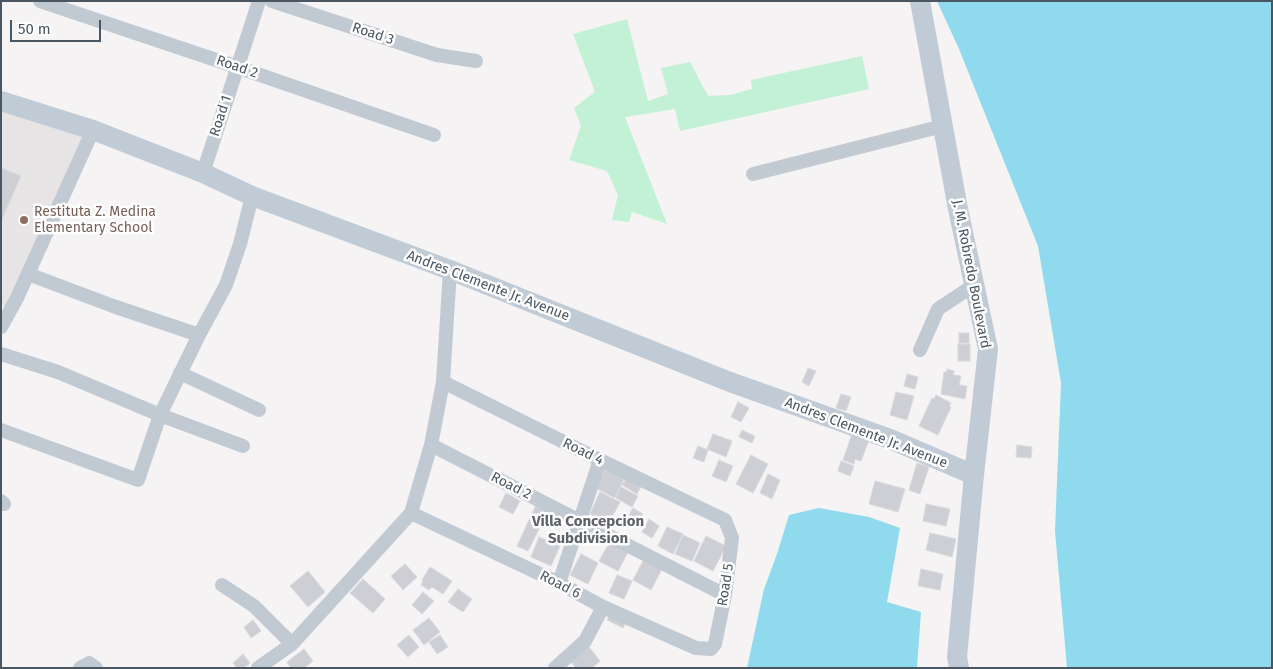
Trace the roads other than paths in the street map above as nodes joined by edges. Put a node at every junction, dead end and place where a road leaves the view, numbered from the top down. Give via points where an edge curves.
1 (40, 1) edge
2 (259, 1) edge
3 (272, 1) edge
4 (920, 1) edge
5 (476, 61) dead end
6 (237, 67) junction
7 (1, 101) edge
8 (943, 126) junction
9 (93, 130) junction
10 (434, 135) dead end
11 (203, 173) junction
12 (753, 174) dead end
13 (252, 196) junction
14 (450, 270) junction
15 (28, 274) junction
16 (974, 285) junction
17 (1, 326) edge
18 (199, 336) junction
19 (920, 350) dead end
20 (1, 354) edge
21 (180, 373) junction
22 (443, 382) junction
23 (259, 410) dead end
24 (160, 415) junction
25 (1, 430) edge
26 (431, 445) junction
27 (243, 446) dead end
28 (600, 460) junction
29 (974, 475) junction
30 (411, 513) junction
31 (725, 520) joint
32 (580, 521) junction
33 (559, 583) junction
34 (222, 585) dead end
35 (725, 595) junction
36 (603, 607) junction
37 (292, 644) junction
38 (711, 649) joint
39 (80, 668) edge
40 (96, 668) edge
41 (258, 668) edge
42 (555, 668) edge
43 (958, 668) edge

1 - 6 street, Road 2
2 - 6 street, Road 1
3 - 5 street, Road 3 via 437,55
4 - 8 main road, J. M. Robredo Boulevard
6 - 10 street, Road 2
6 - 11 street, Road 1
7 - 9 main road, Andres Clemente Jr. Avenue
8 - 12 street
8 - 16 main road, J. M. Robredo Boulevard
9 - 11 main road, Andres Clemente Jr. Avenue
9 - 15 street
11 - 13 main road, Andres Clemente Jr. Avenue
13 - 14 main road, Andres Clemente Jr. Avenue
13 - 18 street via 226,284
14 - 22 street
14 - 29 main road, Andres Clemente Jr. Avenue
15 - 17 street
15 - 18 street
16 - 19 street via 938,309
16 - 29 main road, J. M. Robredo Boulevard via 988,348
18 - 21 street
20 - 24 street via 58,372
21 - 23 street
21 - 24 street
22 - 26 street
22 - 28 street, Road 4
24 - 25 street via 138,480
24 - 27 street
26 - 30 street
26 - 32 street, Road 2
28 - 31 street, Road 4
28 - 32 street
29 - 43 main road, J. M. Robredo Boulevard
30 - 33 street, Road 6
30 - 37 street
31 - 35 street, Road 5 via 732,538
32 - 33 street
32 - 35 street, Road 2
33 - 36 street, Road 6
34 - 37 street via 254,606
35 - 38 street, Road 5 via 716,644
36 - 38 street, Road 6 via 696,648
36 - 42 street via 585,641
37 - 41 street
39 - 40 street via 89,663

